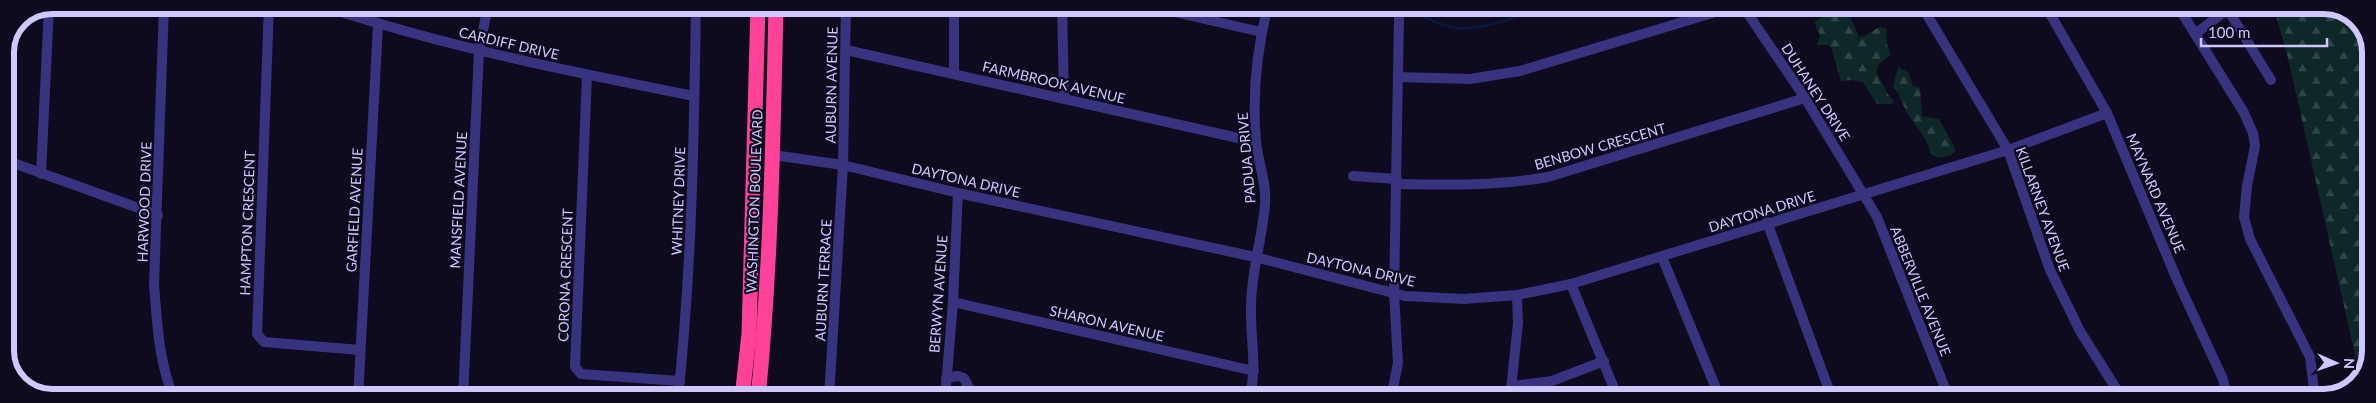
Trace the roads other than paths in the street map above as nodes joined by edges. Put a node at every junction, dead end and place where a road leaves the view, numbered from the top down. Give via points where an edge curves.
1 (49, 14) edge
2 (164, 14) edge
3 (269, 14) edge
4 (346, 14) edge
5 (486, 14) edge
6 (696, 14) edge
7 (758, 14) edge
8 (776, 14) edge
9 (846, 14) edge
10 (954, 14) edge
11 (1062, 14) edge
12 (1183, 14) edge
13 (1266, 14) edge
14 (1710, 14) edge
15 (1746, 14) edge
16 (1926, 14) edge
17 (2050, 14) edge
18 (2183, 14) edge
19 (2219, 14) edge
20 (2230, 14) edge
21 (1399, 18) dead end
22 (378, 25) junction
23 (1261, 32) junction
24 (2195, 34) junction
25 (846, 50) junction
26 (478, 51) junction
27 (954, 73) junction
28 (587, 75) junction
29 (1398, 77) junction
30 (2271, 80) dead end
31 (694, 96) junction
32 (1064, 98) junction
33 (1805, 98) junction
34 (2107, 113) junction
35 (1256, 142) junction
36 (2008, 150) junction
37 (773, 155) junction
38 (14, 164) edge
39 (843, 165) junction
40 (41, 174) junction
41 (1353, 176) dead end
42 (1397, 182) junction
43 (958, 193) junction
44 (1864, 195) junction
45 (158, 216) junction
46 (1767, 222) junction
47 (1255, 257) junction
48 (1662, 257) junction
49 (1571, 284) junction
50 (1394, 293) junction
51 (1517, 294) junction
52 (953, 302) junction
53 (360, 350) junction
54 (1604, 361) junction
55 (1254, 371) junction
56 (946, 378) junction
57 (680, 381) junction
58 (1512, 386) junction
59 (170, 389) edge
60 (358, 389) edge
61 (463, 389) edge
62 (679, 389) edge
63 (743, 389) edge
64 (759, 389) edge
65 (830, 389) edge
66 (945, 389) edge
67 (970, 389) edge
68 (1251, 389) edge
69 (1393, 389) edge
70 (1512, 389) edge
71 (1615, 389) edge
72 (1716, 389) edge
73 (1829, 389) edge
74 (1945, 389) edge
75 (2116, 389) edge
76 (2225, 389) edge
77 (2313, 389) edge

1 - 40 street
2 - 45 street, HARWOOD DRIVE
3 - 53 street, HAMPTON CRESCENT via 257,334 264,342
4 - 22 street, CARDIFF DRIVE
5 - 26 street, MANSFIELD AVENUE
6 - 31 street, WHITNEY DRIVE
7 - 63 highway, WASHINGTON BOULEVARD via 749,334
8 - 37 highway, WASHINGTON BOULEVARD
9 - 25 street, AUBURN AVENUE
10 - 27 street
11 - 32 street
12 - 23 street
13 - 23 street, PADUA DRIVE
14 - 29 street via 1511,73 1470,79
15 - 33 street, DUHANEY DRIVE
16 - 36 street, KILLARNEY AVENUE
17 - 34 street, MAYNARD AVENUE
18 - 24 street
19 - 24 street
20 - 30 street
21 - 29 street
22 - 26 street, CARDIFF DRIVE
22 - 53 street, GARFIELD AVENUE
23 - 35 street, PADUA DRIVE via 1255,101
24 - 77 street via 2253,133 2255,146 2244,217 2250,239 2310,357
25 - 27 street, FARMBROOK AVENUE
25 - 39 street, AUBURN AVENUE
26 - 28 street, CARDIFF DRIVE
26 - 61 street, MANSFIELD AVENUE
27 - 32 street, FARMBROOK AVENUE
28 - 31 street, CARDIFF DRIVE
28 - 57 street, CORONA CRESCENT via 575,367 581,374
29 - 42 street
31 - 57 street, WHITNEY DRIVE via 692,231
32 - 35 street, FARMBROOK AVENUE
33 - 42 street, BENBOW CRESCENT via 1548,177 1464,186
33 - 44 street, DUHANEY DRIVE
34 - 36 street, DAYTONA DRIVE
34 - 76 street, MAYNARD AVENUE
35 - 47 street, PADUA DRIVE via 1266,204
36 - 44 street, DAYTONA DRIVE
36 - 75 street, KILLARNEY AVENUE via 2050,270 2080,331
37 - 39 street, DAYTONA DRIVE
37 - 64 highway, WASHINGTON BOULEVARD
38 - 40 street
39 - 43 street, DAYTONA DRIVE
39 - 65 street, AUBURN TERRACE
40 - 45 street
41 - 42 street, BENBOW CRESCENT
42 - 50 street
43 - 47 street, DAYTONA DRIVE
43 - 52 street, BERWYN AVENUE
44 - 46 street, DAYTONA DRIVE
44 - 74 street, ABBERVILLE AVENUE via 1877,216
45 - 59 street, HARWOOD DRIVE via 154,286
46 - 48 street, DAYTONA DRIVE
46 - 73 street
47 - 50 street, DAYTONA DRIVE
47 - 55 street, PADUA DRIVE via 1251,308
48 - 49 street, DAYTONA DRIVE
48 - 72 street
49 - 51 street, DAYTONA DRIVE
49 - 54 street
50 - 51 street, DAYTONA DRIVE via 1464,299
50 - 69 street via 1398,363
51 - 58 street via 1518,322
52 - 55 street, SHARON AVENUE
52 - 56 street, BERWYN AVENUE
53 - 60 street, GARFIELD AVENUE
54 - 58 street via 1552,381
54 - 71 street
55 - 68 street, PADUA DRIVE
56 - 66 street, BERWYN AVENUE
56 - 67 street via 964,378
57 - 62 street, WHITNEY DRIVE
58 - 70 street

